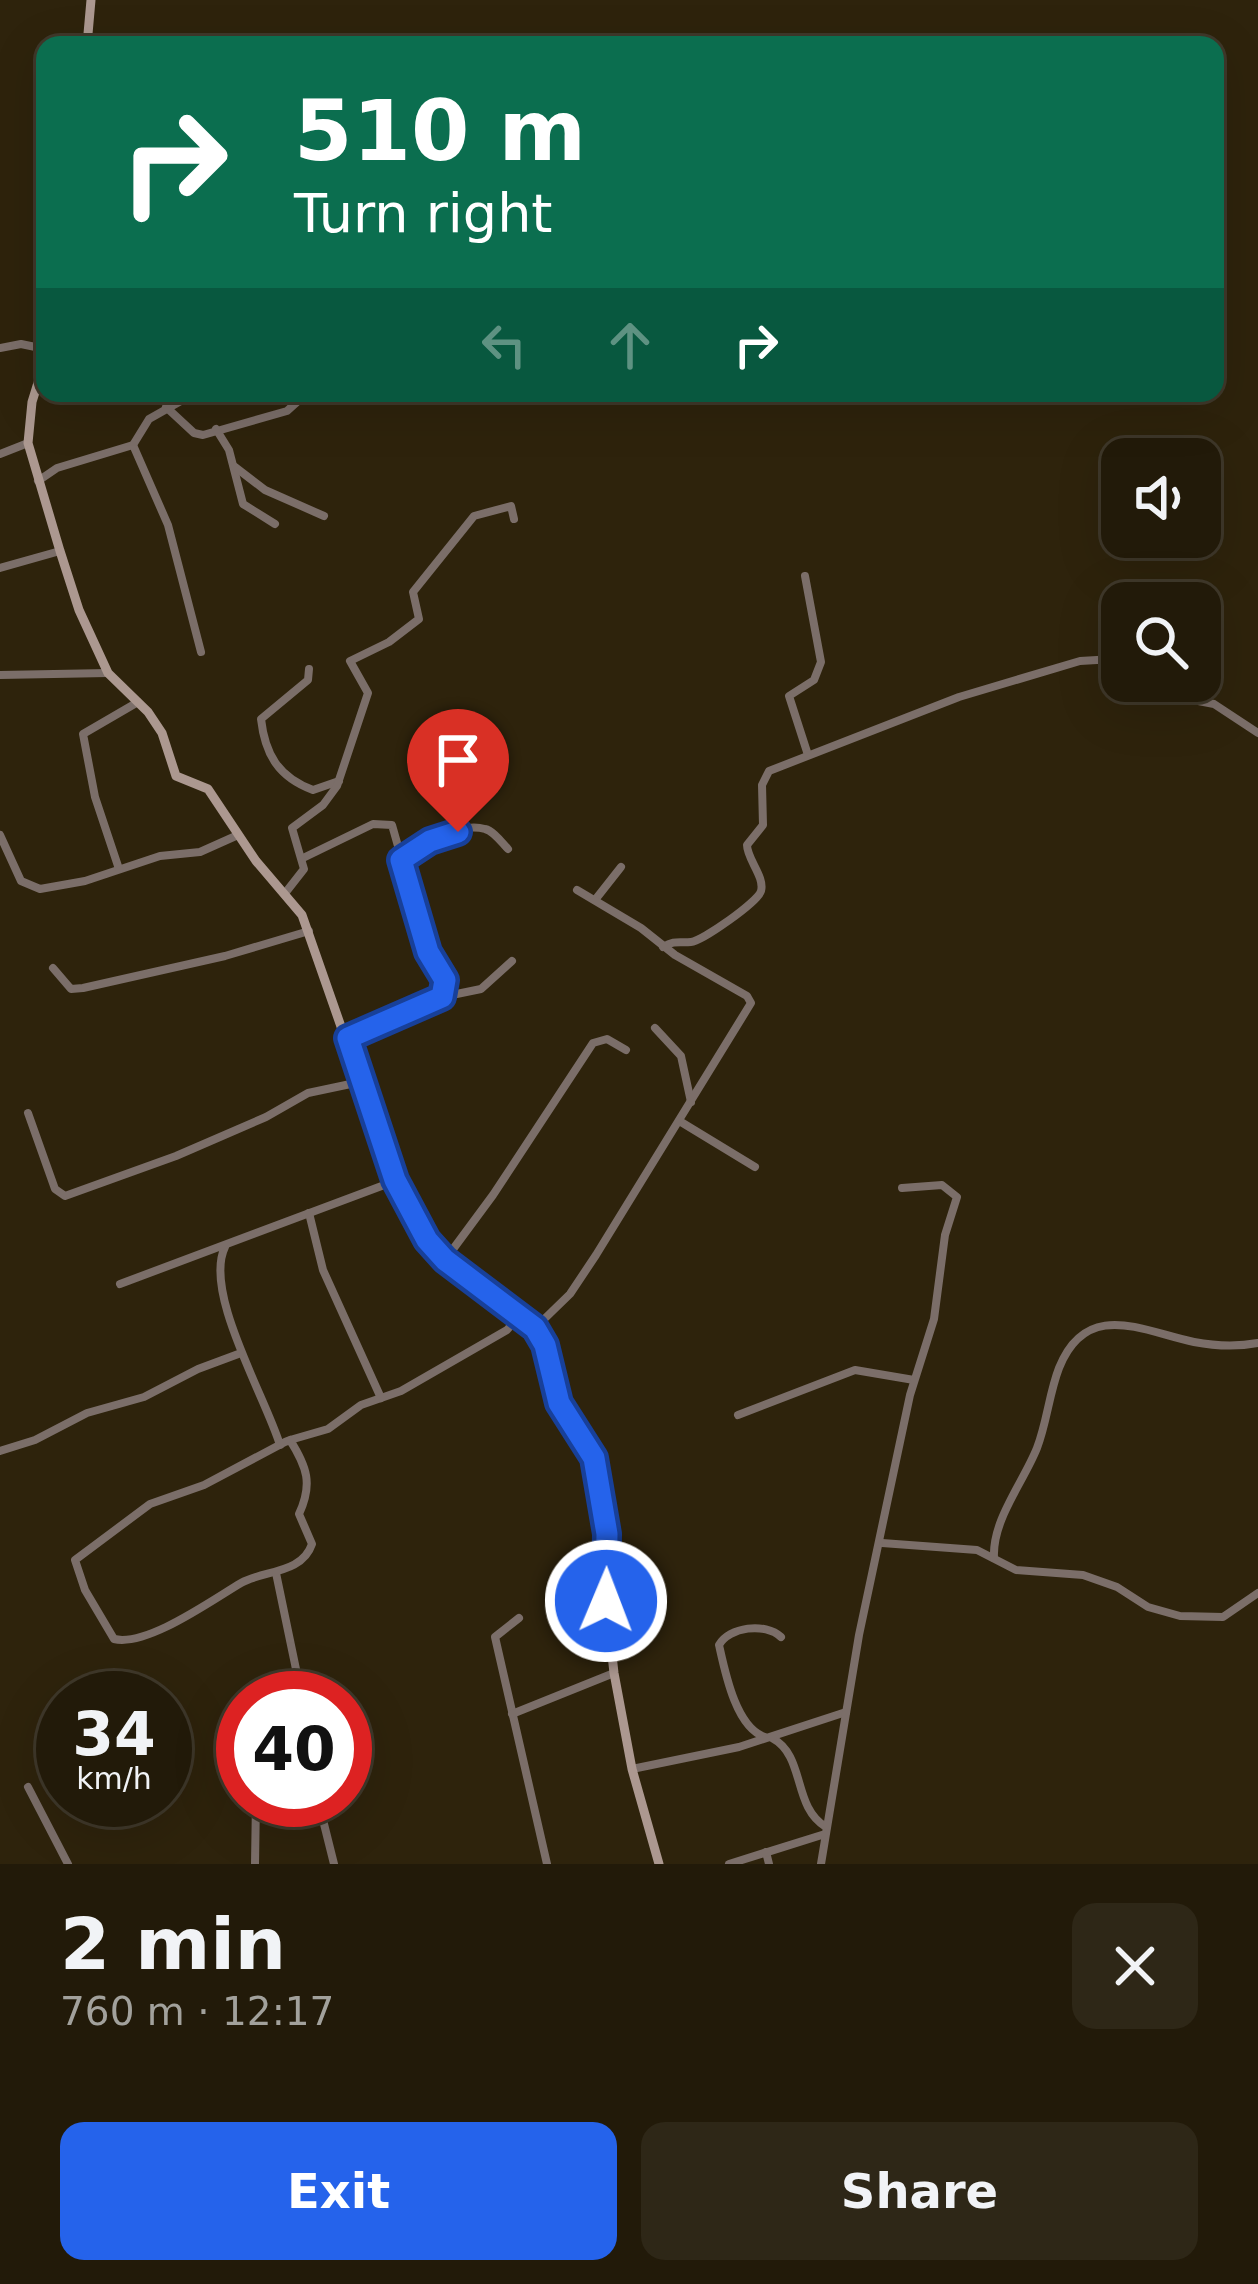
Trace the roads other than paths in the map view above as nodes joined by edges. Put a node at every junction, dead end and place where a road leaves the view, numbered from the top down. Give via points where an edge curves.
1 (91, 0) edge
2 (88, 36) edge
3 (36, 347) edge
4 (0, 348) edge
5 (36, 389) edge
6 (176, 402) edge
7 (297, 402) edge
8 (166, 407) junction
9 (216, 429) junction
10 (28, 443) junction
11 (133, 446) junction
12 (0, 454) edge
13 (234, 466) junction
14 (38, 481) junction
15 (324, 516) dead end
16 (514, 519) dead end
17 (275, 524) dead end
18 (60, 551) junction
19 (0, 568) edge
20 (805, 576) dead end
21 (201, 652) dead end
22 (1101, 660) edge
23 (309, 669) dead end
24 (108, 673) junction
25 (0, 675) edge
26 (138, 702) junction
27 (1195, 702) edge
28 (1258, 733) edge
29 (808, 755) junction
30 (339, 781) junction
31 (0, 835) edge
32 (238, 835) junction
33 (508, 849) dead end
34 (303, 858) junction
35 (401, 860) junction
36 (621, 867) dead end
37 (119, 869) junction
38 (577, 890) dead end
39 (286, 892) junction
40 (595, 900) junction
41 (308, 931) junction
42 (663, 946) junction
43 (512, 961) dead end
44 (53, 968) dead end
45 (442, 997) junction
46 (655, 1028) dead end
47 (348, 1038) junction
48 (626, 1050) dead end
49 (362, 1082) junction
50 (692, 1103) junction
51 (28, 1113) dead end
52 (681, 1122) junction
53 (755, 1167) dead end
54 (395, 1180) junction
55 (902, 1188) dead end
56 (309, 1213) junction
57 (225, 1246) junction
58 (445, 1260) junction
59 (120, 1284) dead end
60 (520, 1315) junction
61 (535, 1328) junction
62 (1258, 1343) edge
63 (241, 1353) junction
64 (914, 1380) junction
65 (381, 1398) junction
66 (738, 1415) dead end
67 (285, 1442) junction
68 (0, 1451) edge
69 (994, 1537) junction
70 (881, 1543) junction
71 (977, 1550) junction
72 (994, 1558) junction
73 (276, 1573) junction
74 (1258, 1593) edge
75 (519, 1618) dead end
76 (781, 1637) dead end
77 (296, 1671) edge
78 (614, 1673) junction
79 (846, 1712) junction
80 (512, 1714) junction
81 (749, 1727) junction
82 (769, 1737) junction
83 (747, 1745) junction
84 (632, 1769) junction
85 (28, 1787) dead end
86 (256, 1827) edge
87 (324, 1827) edge
88 (825, 1830) junction
89 (766, 1852) junction
90 (68, 1864) edge
91 (255, 1864) edge
92 (334, 1864) edge
93 (547, 1864) edge
94 (659, 1864) edge
95 (730, 1864) edge
96 (769, 1864) edge
97 (821, 1864) edge

1 - 2 street
3 - 4 street
5 - 10 street
6 - 8 street
7 - 9 street
8 - 9 street via 197,435
8 - 11 street via 141,427
9 - 13 street
10 - 12 street
10 - 14 street
11 - 14 street
11 - 21 street via 168,525
13 - 15 street via 261,488
13 - 17 street via 243,504
14 - 18 street
16 - 30 street via 511,506 474,516 412,592 419,619 350,661 368,693
18 - 19 street
18 - 24 street
20 - 29 street via 819,672 790,696
22 - 29 street via 959,697
23 - 30 street via 308,680 261,718 262,726 273,765 290,778 313,790
24 - 25 street
24 - 26 street
26 - 32 street via 162,733 172,771 208,789
26 - 37 street via 83,734
27 - 28 street via 1227,709
29 - 42 street via 763,780 763,825 746,850 759,895 697,940
30 - 34 street via 292,828
31 - 37 street via 17,875 35,889
32 - 37 street
32 - 39 street
33 - 35 street via 490,831 475,829 430,841
34 - 35 street via 380,822 396,831
34 - 39 street via 303,874
35 - 45 street via 428,952 445,980
36 - 40 street
38 - 40 street
39 - 41 street
40 - 42 street
41 - 44 street via 83,988 71,989
41 - 47 street
42 - 50 street via 751,1003
43 - 45 street via 481,989
45 - 47 street
46 - 50 street via 683,1060
47 - 49 street
48 - 58 street via 607,1039 592,1043
49 - 51 street via 308,1093 176,1156 65,1196 55,1189
49 - 54 street
50 - 52 street
52 - 53 street
52 - 61 street via 570,1294
54 - 56 street
54 - 58 street
55 - 64 street via 942,1185 957,1197
56 - 57 street
56 - 65 street via 323,1270
57 - 59 street
57 - 63 street via 218,1271
58 - 60 street
60 - 61 street
60 - 65 street via 490,1340
61 - 78 street via 559,1403 594,1458
62 - 69 street via 1194,1342 1125,1322 1097,1328 1060,1365 1046,1424
63 - 67 street
63 - 68 street
64 - 66 street via 855,1370
64 - 70 street
65 - 67 street via 328,1429
67 - 73 street via 306,1465 299,1522 312,1544
67 - 73 street via 156,1501 75,1560 120,1642
69 - 71 street
69 - 72 street
70 - 71 street
70 - 79 street
71 - 72 street
72 - 74 street via 1016,1570 1083,1575 1180,1616 1223,1617
73 - 77 street
75 - 80 street via 495,1637
76 - 81 street via 768,1628 719,1640
78 - 80 street
78 - 84 street
79 - 82 street
79 - 88 street
80 - 93 street
81 - 82 street
81 - 83 street
82 - 83 street
82 - 88 street via 788,1752 808,1813
83 - 84 street
84 - 94 street
85 - 90 street
86 - 91 street
87 - 92 street
88 - 89 street
88 - 97 street
89 - 95 street
89 - 96 street

